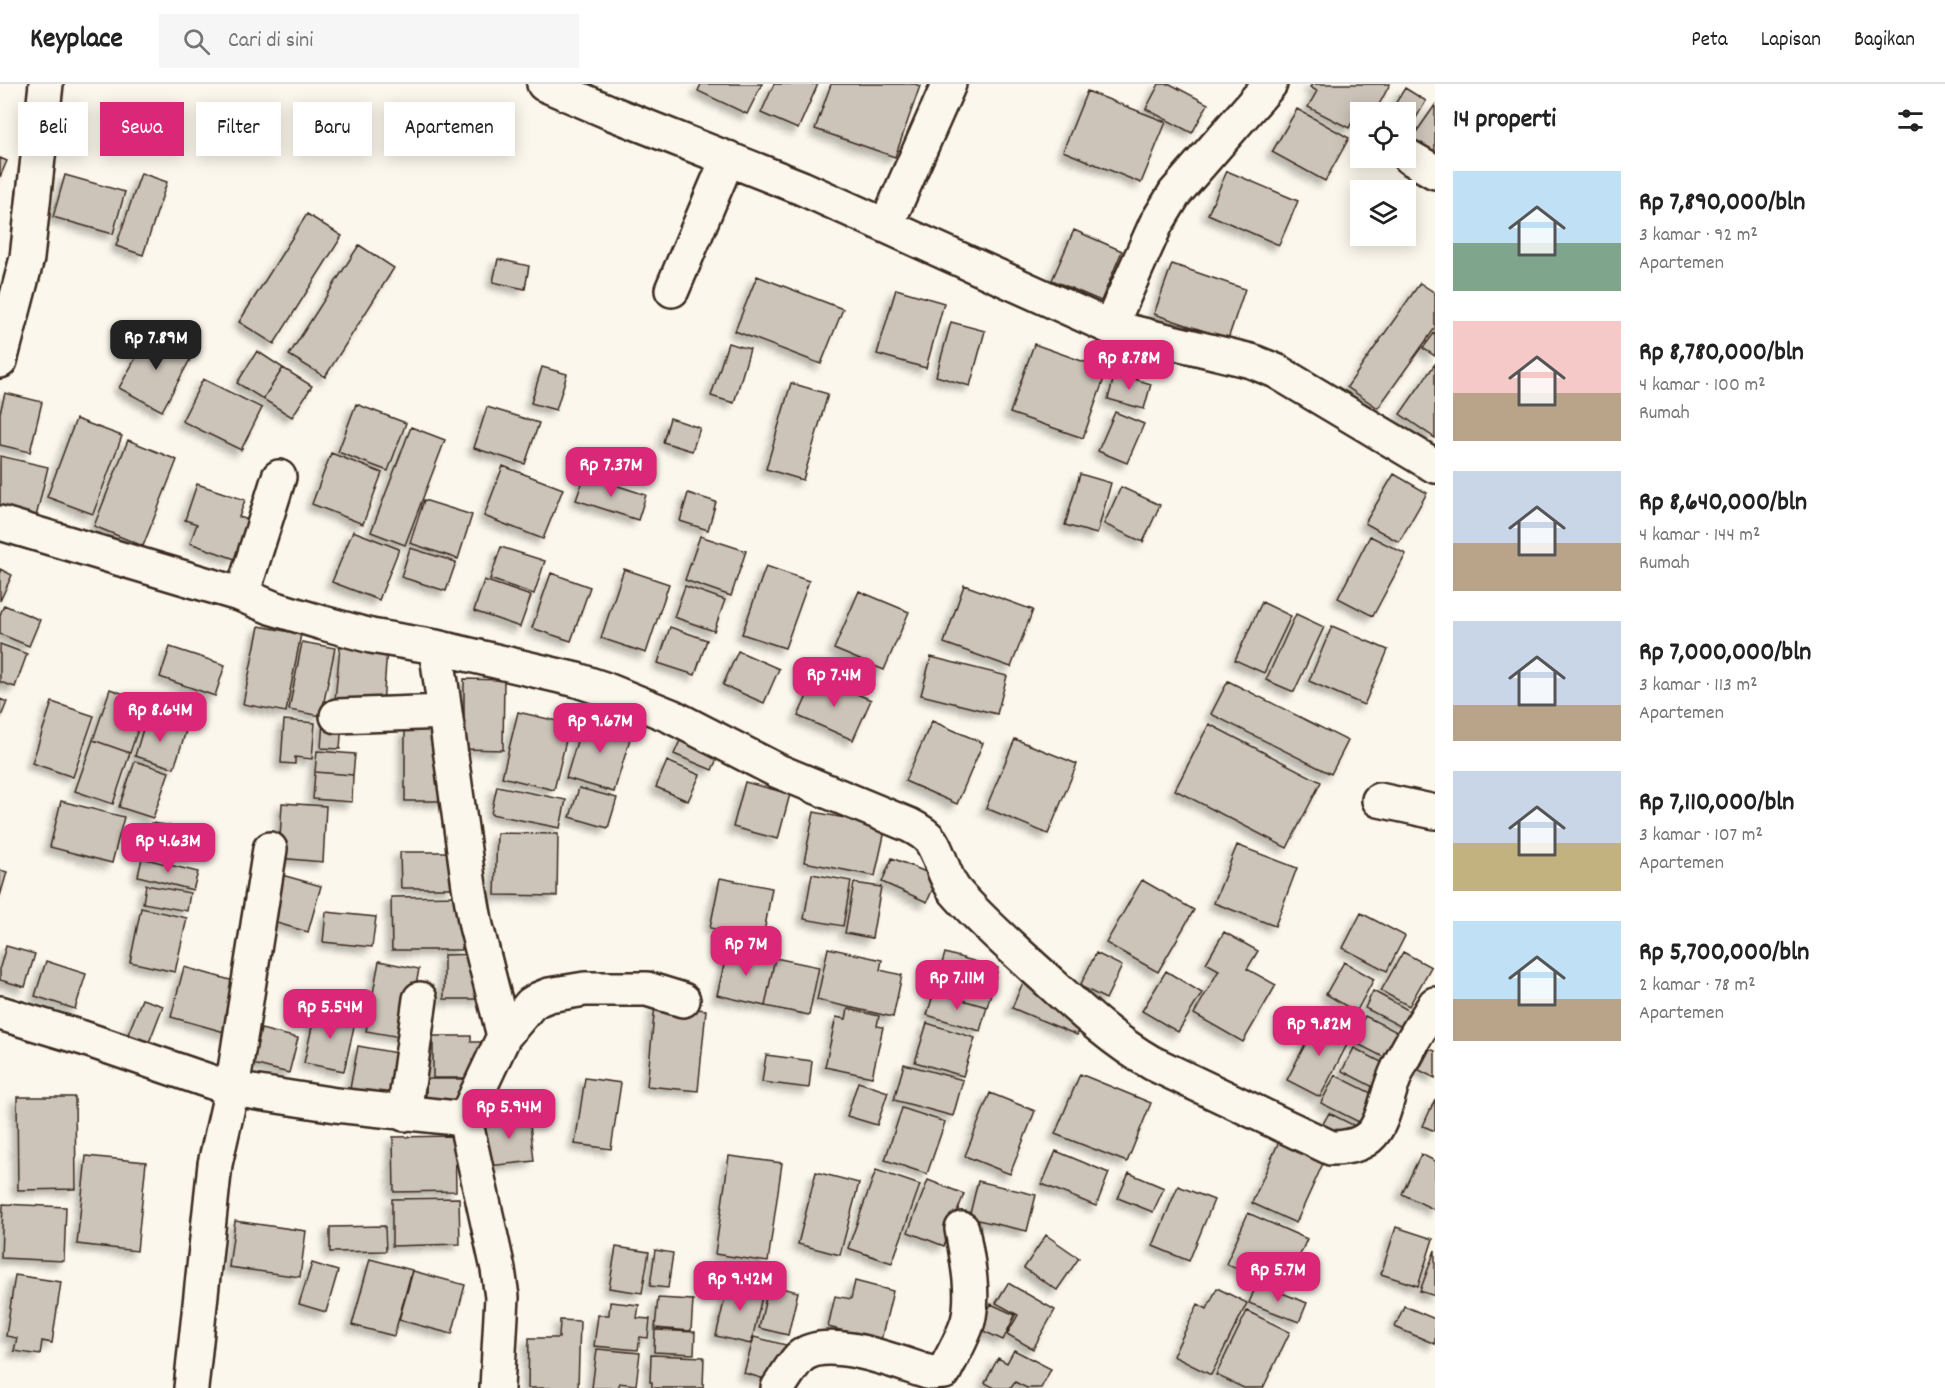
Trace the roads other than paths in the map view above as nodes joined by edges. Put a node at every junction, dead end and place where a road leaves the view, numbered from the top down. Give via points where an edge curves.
1 (46, 84) edge
2 (544, 84) edge
3 (949, 84) edge
4 (1270, 84) edge
5 (728, 158) junction
6 (886, 226) junction
7 (672, 290) dead end
8 (1110, 327) junction
9 (0, 361) edge
10 (1435, 466) edge
11 (279, 477) dead end
12 (0, 523) edge
13 (242, 595) junction
14 (436, 647) junction
15 (445, 712) junction
16 (337, 716) dead end
17 (1378, 800) dead end
18 (1435, 812) edge
19 (270, 849) dead end
20 (420, 999) dead end
21 (683, 1000) dead end
22 (1435, 1004) edge
23 (0, 1013) edge
24 (504, 1036) junction
25 (232, 1089) junction
26 (404, 1114) junction
27 (465, 1119) junction
28 (962, 1229) dead end
29 (191, 1388) edge
30 (497, 1388) edge
31 (778, 1388) edge

1 - 9 street via 27,258
2 - 5 street
3 - 6 street
4 - 8 street via 1175,193 1156,224
5 - 6 street
5 - 7 street
6 - 8 street
8 - 10 street via 1276,370
11 - 13 street
12 - 13 street
13 - 14 street via 322,623
14 - 15 street
14 - 22 street via 607,690 671,716 778,771 921,831 932,842 953,888 976,915 1127,1049 1331,1148 1347,1148 1372,1136 1379,1126 1397,1070
15 - 16 street
15 - 24 street via 476,926
17 - 18 street
19 - 25 street
20 - 26 street
21 - 24 street via 647,989 585,989 549,994 531,1004
23 - 25 street
24 - 27 street
25 - 26 street
25 - 29 street via 215,1164
26 - 27 street
27 - 30 street via 502,1297
28 - 31 street via 968,1260 968,1322 944,1372 931,1373 835,1347 815,1348 800,1357

